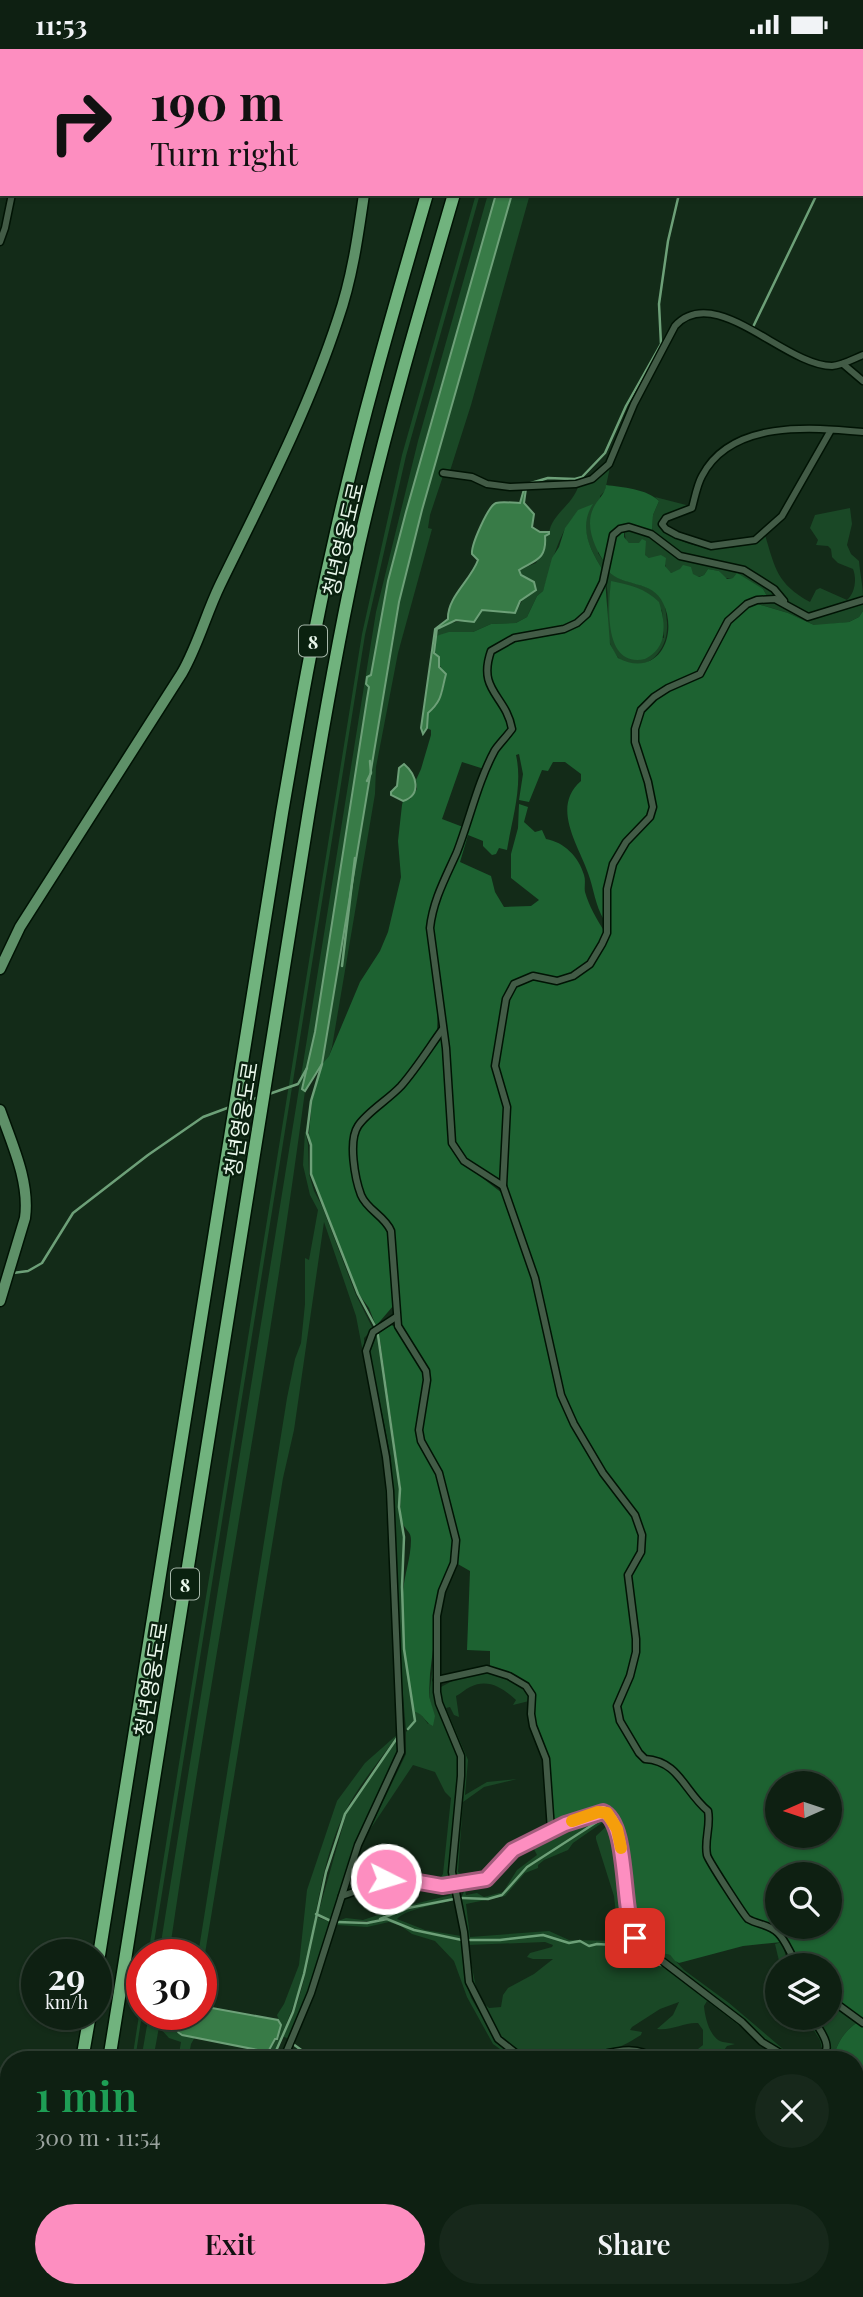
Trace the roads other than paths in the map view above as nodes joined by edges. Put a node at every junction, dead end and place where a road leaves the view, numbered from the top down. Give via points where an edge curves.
1 (12, 196) edge
2 (364, 196) edge
3 (426, 196) edge
4 (453, 196) edge
5 (0, 242) edge
6 (863, 355) edge
7 (843, 364) junction
8 (863, 381) edge
9 (831, 429) junction
10 (863, 432) edge
11 (443, 473) dead end
12 (863, 600) edge
13 (785, 603) junction
14 (0, 969) edge
15 (442, 1030) junction
16 (0, 1110) edge
17 (503, 1186) junction
18 (0, 1301) edge
19 (396, 1317) junction
20 (437, 1680) junction
21 (551, 1830) junction
22 (454, 1885) junction
23 (342, 1896) junction
24 (102, 1939) edge
25 (788, 1953) edge
26 (842, 2008) edge
27 (863, 2023) edge
28 (87, 2030) edge
29 (819, 2030) edge
30 (84, 2051) edge
31 (109, 2051) edge
32 (287, 2051) edge
33 (512, 2051) edge
34 (618, 2051) edge
35 (642, 2051) edge
36 (777, 2051) edge
37 (828, 2051) edge

1 - 5 street
2 - 14 main road via 338,320 197,645 11,943
3 - 24 highway, 청년영웅도로 / 8 via 362,424 319,608
4 - 31 highway, 청년영웅도로 / 8 via 390,420 319,749
6 - 7 street
7 - 8 street
7 - 11 street via 809,360 712,312 690,314 675,326 634,404 610,464 592,479 510,487
9 - 9 street via 768,433 736,444 702,476 692,507 662,524 677,535 711,546 755,540 782,516
9 - 10 street
12 - 13 street via 808,617
13 - 15 street via 768,584 744,569 680,556 651,534 629,527 614,535 603,582 587,614 577,623 514,638 491,651 486,676 510,716 512,729 496,748 431,915
13 - 17 street via 767,598 738,611 700,674 668,688 640,710 635,742 653,807 613,864 602,944 582,971 564,980 526,978 514,984 506,999 495,1066 507,1107
15 - 17 street via 452,1143 464,1161
15 - 19 street via 401,1086 356,1128 354,1170 362,1196 391,1231
16 - 18 main road via 27,1207
17 - 25 street via 535,1278 561,1395 603,1473 635,1515 642,1535 641,1552 628,1575 636,1653 618,1714 639,1753 671,1767 708,1811 709,1862 743,1914 776,1931
19 - 20 street via 426,1371 419,1430 439,1473 456,1541 454,1563 439,1603
19 - 23 street via 373,1332 366,1351 390,1491 401,1752 358,1845
20 - 21 street via 487,1669 526,1686 532,1695 533,1725 546,1759
20 - 22 street via 439,1703 461,1756
21 - 22 street via 513,1850 486,1879
21 - 36 street via 598,1812 607,1813 619,1839 628,1920 635,1938
22 - 23 street via 394,1878
22 - 33 street via 470,1982 498,2039
23 - 32 street via 312,1993
26 - 27 street
28 - 30 highway
29 - 37 street
34 - 35 street

